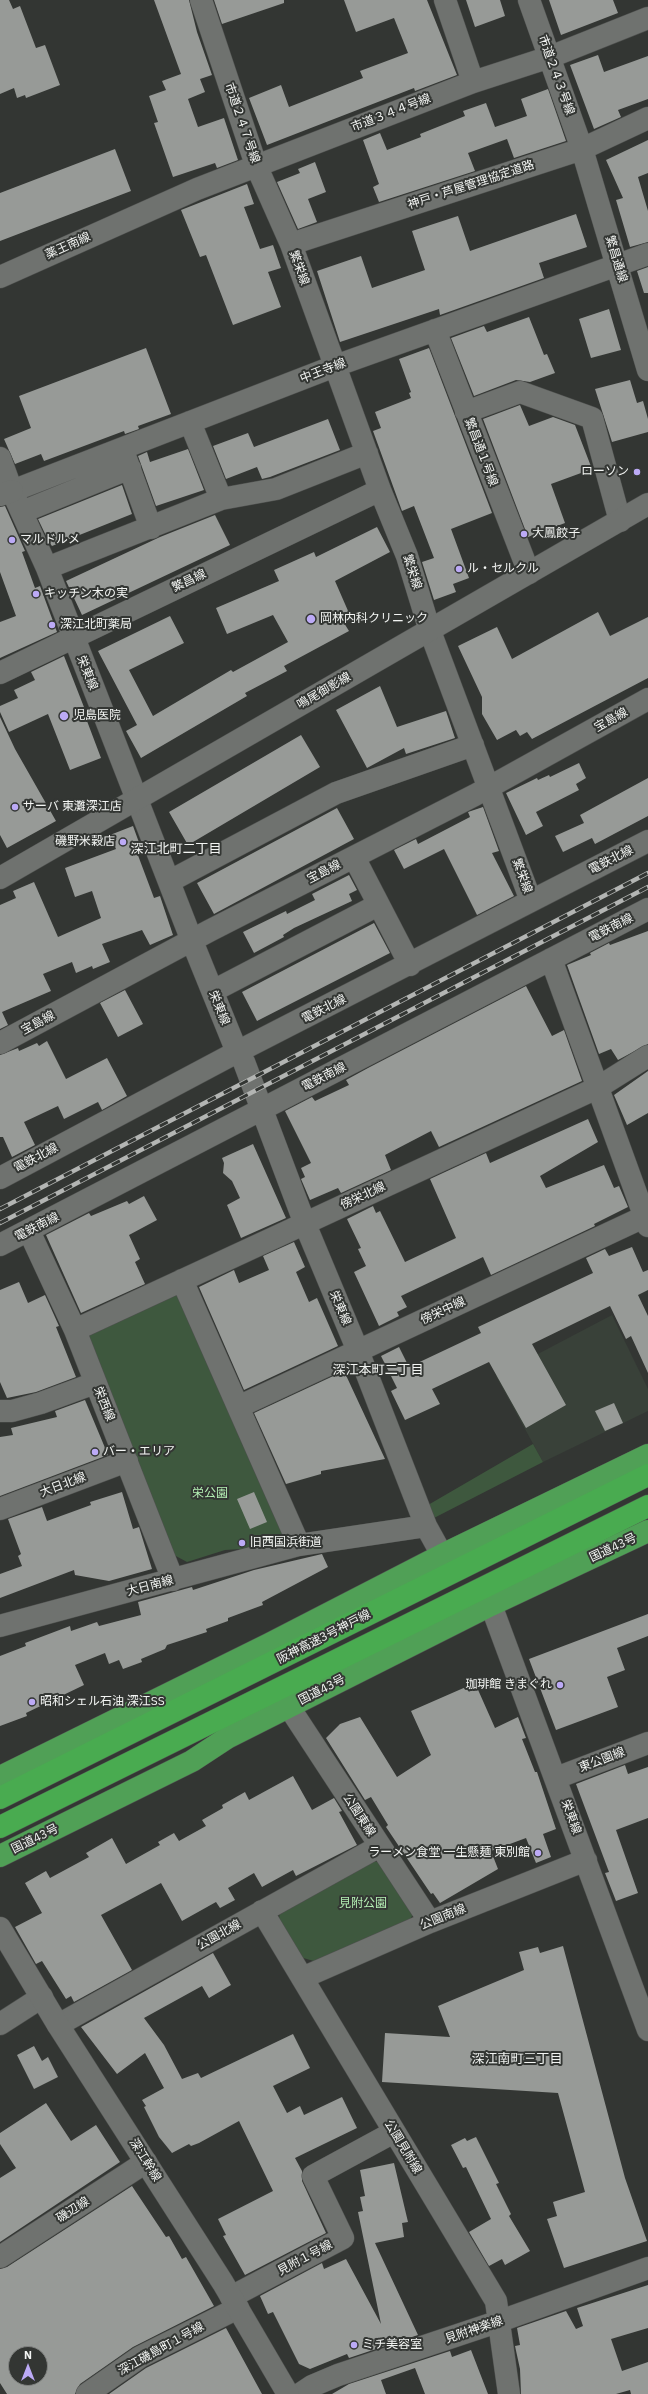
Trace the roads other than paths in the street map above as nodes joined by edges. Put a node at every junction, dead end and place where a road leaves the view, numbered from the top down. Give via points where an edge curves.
1 (201, 0) edge
2 (445, 0) edge
3 (529, 0) edge
4 (648, 18) edge
5 (550, 57) junction
6 (473, 82) junction
7 (648, 118) edge
8 (582, 149) junction
9 (256, 166) junction
10 (137, 216) joint
11 (290, 244) junction
12 (648, 254) edge
13 (618, 264) junction
14 (0, 276) edge
15 (435, 330) junction
16 (336, 366) junction
17 (648, 370) edge
18 (466, 412) junction
19 (190, 422) junction
20 (367, 453) junction
21 (0, 458) edge
22 (126, 459) junction
23 (380, 490) junction
24 (6, 493) edge
25 (221, 499) junction
26 (648, 504) edge
27 (22, 512) junction
28 (620, 520) junction
29 (151, 528) junction
30 (47, 568) junction
31 (529, 573) junction
32 (430, 631) junction
33 (73, 636) junction
34 (0, 673) edge
35 (648, 699) edge
36 (473, 745) junction
37 (489, 787) junction
38 (138, 797) junction
39 (648, 841) edge
40 (354, 857) junction
41 (0, 878) edge
42 (170, 881) junction
43 (531, 901) junction
44 (378, 905) junction
45 (648, 909) edge
46 (192, 940) junction
47 (551, 959) junction
48 (410, 965) junction
49 (213, 991) junction
50 (0, 1043) edge
51 (237, 1052) junction
52 (648, 1056) edge
53 (597, 1088) junction
54 (262, 1109) junction
55 (1, 1173) edge
56 (647, 1219) edge
57 (305, 1224) junction
58 (29, 1231) junction
59 (0, 1246) edge
60 (182, 1280) junction
61 (75, 1330) junction
62 (358, 1351) junction
63 (96, 1383) junction
64 (238, 1407) junction
65 (0, 1411) edge
66 (648, 1455) edge
67 (127, 1461) junction
68 (648, 1474) edge
69 (648, 1506) edge
70 (0, 1509) edge
71 (426, 1526) junction
72 (648, 1531) edge
73 (299, 1545) junction
74 (442, 1555) junction
75 (173, 1580) junction
76 (491, 1605) junction
77 (0, 1626) edge
78 (289, 1707) junction
79 (648, 1743) edge
80 (0, 1777) edge
81 (556, 1778) junction
82 (0, 1798) edge
83 (0, 1827) edge
84 (380, 1846) junction
85 (0, 1856) edge
86 (586, 1860) junction
87 (262, 1910) junction
88 (430, 1922) junction
89 (0, 1928) edge
90 (302, 1978) junction
91 (42, 1997) junction
92 (0, 2024) edge
93 (58, 2024) junction
94 (648, 2030) edge
95 (394, 2132) junction
96 (146, 2162) junction
97 (0, 2257) edge
98 (648, 2268) edge
99 (234, 2303) junction
100 (500, 2321) junction
101 (87, 2394) edge
102 (288, 2394) edge
103 (300, 2394) edge
104 (509, 2394) edge

1 - 9 street, 市道２４７号線
2 - 6 street
3 - 5 street, 市道２４３号線
4 - 5 street, 市道３４４号線
5 - 6 street, 市道３４４号線
5 - 8 street, 市道２４３号線
6 - 9 street, 市道３４４号線
7 - 8 street, 神戸・芦屋管理協定道路
8 - 11 street, 神戸・芦屋管理協定道路
8 - 13 street, 繁昌通線
9 - 10 street, 市道３４４号線
9 - 11 street, 市道２４７号線
10 - 14 street, 薬王南線
11 - 16 street, 繁栄線
12 - 13 street, 中王寺線
13 - 15 street, 中王寺線
13 - 17 street, 繁昌通線
15 - 16 street, 中王寺線
15 - 18 street, 繁昌通１号線
16 - 19 street, 中王寺線
16 - 20 street, 繁栄線
18 - 28 street via 520,392 592,418
18 - 31 street, 繁昌通１号線
19 - 22 street, 中王寺線
19 - 25 street
20 - 23 street, 繁栄線
20 - 25 street via 276,489
21 - 24 street, 栄東線
22 - 24 street, 中王寺線
22 - 27 street
22 - 29 street
23 - 32 street, 繁栄線 via 407,556
23 - 33 street, 繁昌線
24 - 27 street, 栄東線
25 - 29 street
26 - 28 street, 鳴尾御影線
27 - 30 street, 栄東線
28 - 31 street, 鳴尾御影線
29 - 30 street
30 - 33 street, 栄東線
31 - 32 street, 鳴尾御影線
32 - 36 street, 繁栄線
32 - 38 street, 鳴尾御影線
33 - 34 street, 繁昌線
33 - 38 street, 栄東線
35 - 37 street, 宝島線
36 - 37 street, 繁栄線
36 - 42 street via 336,793
37 - 40 street, 宝島線
37 - 43 street, 繁栄線
38 - 41 street, 鳴尾御影線
38 - 42 street, 栄東線
39 - 43 street, 電鉄北線
40 - 44 street
40 - 46 street, 宝島線
42 - 46 street, 栄東線
43 - 48 street, 電鉄北線
44 - 48 street
44 - 49 street
45 - 47 street, 電鉄南線
46 - 49 street, 栄東線
46 - 50 street, 宝島線
47 - 53 street
47 - 54 street, 電鉄南線
48 - 51 street, 電鉄北線
49 - 51 street, 栄東線
51 - 54 street, 栄東線 via 244,1062
51 - 55 street, 電鉄北線
52 - 53 street, 傍栄北線
53 - 56 street
53 - 57 street, 傍栄北線
54 - 57 street, 栄東線
54 - 58 street, 電鉄南線
56 - 62 street, 傍栄中線
57 - 60 street, 傍栄北線
57 - 62 street, 栄東線
58 - 59 street, 電鉄南線
58 - 61 street, 栄西線
60 - 61 street, 傍栄北線
60 - 64 street
61 - 63 street, 栄西線
62 - 64 street, 傍栄中線
62 - 71 street, 栄東線
63 - 65 street via 41,1403 12,1411
63 - 67 street, 栄西線
64 - 73 street
66 - 74 highway
67 - 70 street, 大日北線
67 - 75 street, 栄西線
68 - 82 highway, 阪神高速3号神戸線
69 - 83 highway
71 - 73 street, 大日南線
71 - 74 street, 栄東線
72 - 76 highway, 国道43号
73 - 75 street, 大日南線
74 - 80 highway
75 - 77 street, 大日南線
76 - 78 highway, 国道43号
76 - 81 street, 栄東線
78 - 84 street, 公園東線
78 - 85 highway, 国道43号 via 227,1738 192,1761
79 - 81 street, 東公園線
81 - 86 street, 栄東線
84 - 87 street, 公園北線
84 - 88 street, 公園東線
86 - 88 street, 公園南線
86 - 94 street, 栄東線
87 - 90 street, 公園見附線
87 - 93 street, 公園北線
88 - 90 street, 公園南線
89 - 91 street, 深江幹線
90 - 95 street, 公園見附線
91 - 92 street
91 - 93 street, 深江幹線
93 - 96 street, 深江幹線
95 - 99 street, 見附１号線 via 313,2176 343,2238
95 - 100 street, 公園見附線 via 496,2301
96 - 97 street, 磯辺線
96 - 99 street, 深江幹線
98 - 100 street, 見附神楽線
99 - 101 street, 深江磯島町１号線 via 140,2357
99 - 102 street, 深江幹線
100 - 103 street, 見附神楽線 via 338,2375
100 - 104 street, 公園見附線

